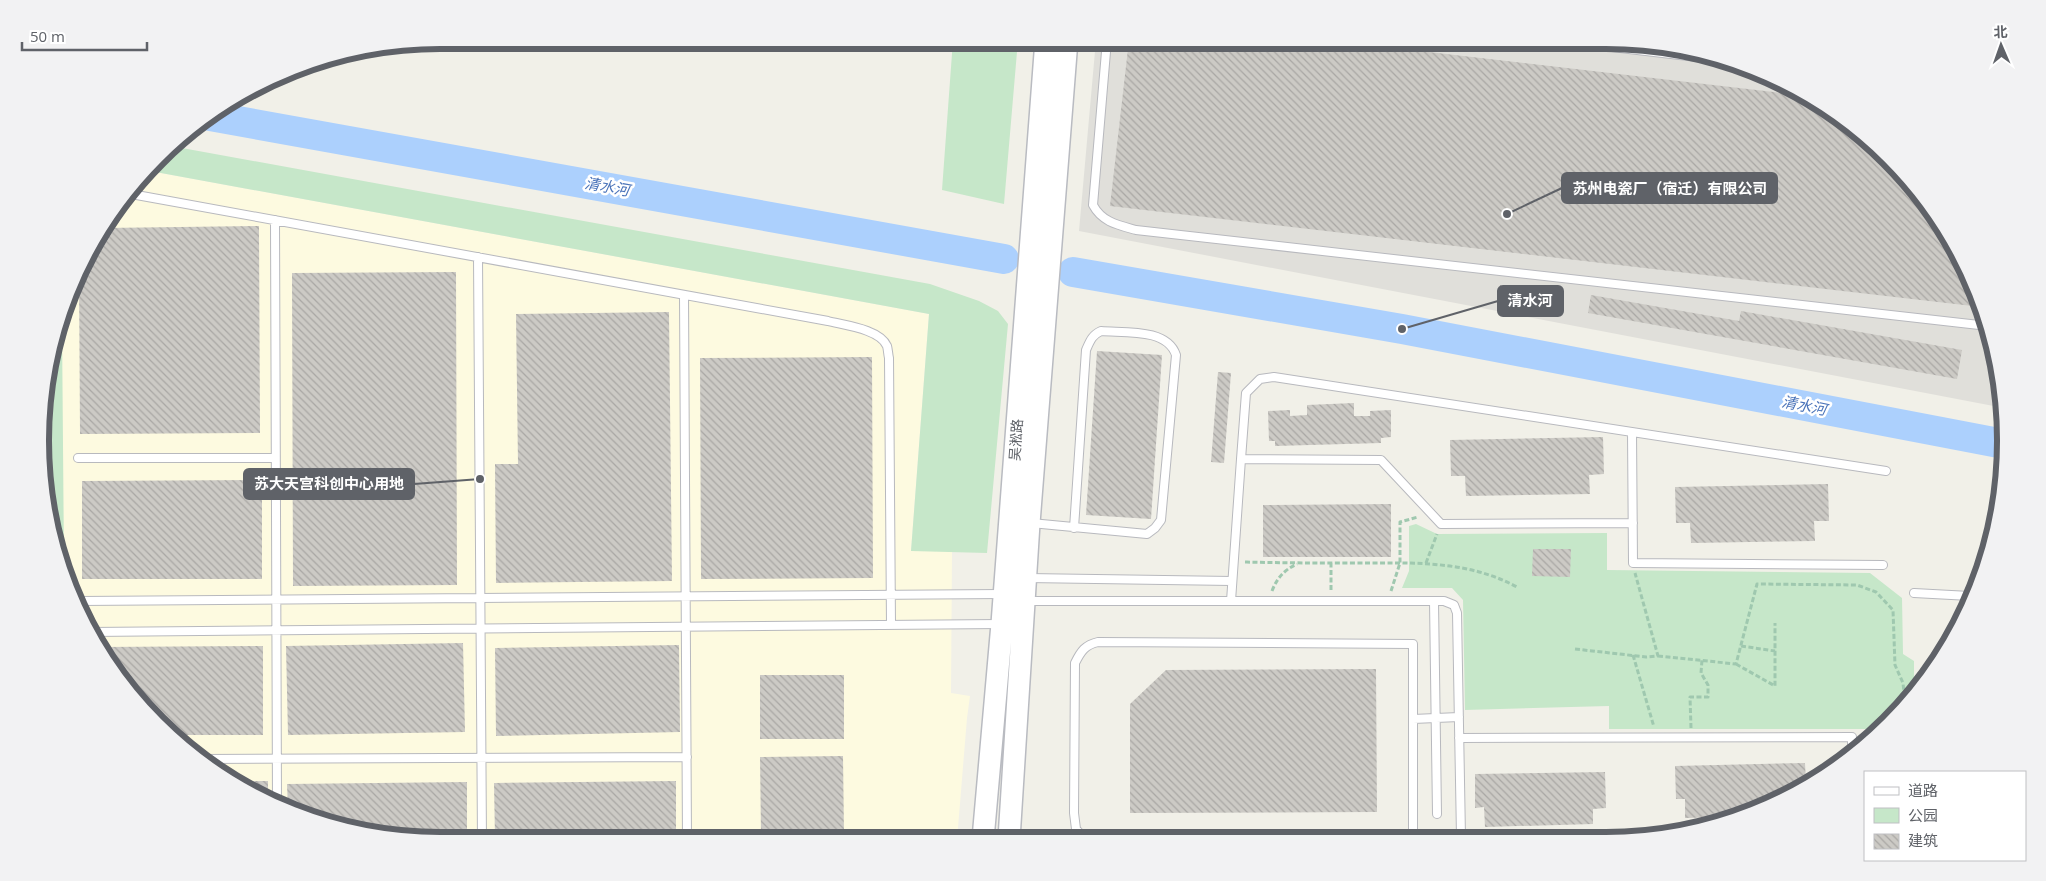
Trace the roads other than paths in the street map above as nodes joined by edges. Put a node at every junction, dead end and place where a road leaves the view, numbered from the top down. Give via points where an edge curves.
1 (1045, 49) edge
2 (1066, 49) edge
3 (1106, 49) edge
4 (1649, 51) edge
5 (1665, 53) edge
6 (136, 195) edge
7 (275, 220) junction
8 (478, 257) junction
9 (684, 295) junction
10 (1979, 325) edge
11 (1632, 432) junction
12 (78, 458) dead end
13 (275, 458) junction
14 (1241, 459) junction
15 (1886, 471) dead end
16 (1029, 523) junction
17 (1632, 523) junction
18 (1074, 528) junction
19 (1883, 565) dead end
20 (1232, 580) junction
21 (1015, 591) junction
22 (1914, 593) dead end
23 (891, 595) junction
24 (1965, 596) edge
25 (686, 597) junction
26 (480, 598) junction
27 (276, 600) junction
28 (84, 601) edge
29 (1231, 601) junction
30 (1434, 601) junction
31 (1012, 624) junction
32 (891, 625) junction
33 (686, 627) junction
34 (480, 628) junction
35 (276, 630) junction
36 (99, 632) edge
37 (1459, 717) junction
38 (1436, 718) junction
39 (1413, 719) junction
40 (1459, 738) junction
41 (1852, 745) edge
42 (687, 757) junction
43 (482, 758) junction
44 (277, 759) junction
45 (214, 760) edge
46 (277, 796) edge
47 (1437, 814) dead end
48 (482, 832) edge
49 (687, 832) edge
50 (984, 832) edge
51 (1008, 832) edge
52 (1078, 832) edge
53 (1413, 832) edge
54 (1460, 832) edge

1 - 21 main road, 吴淞路
2 - 16 main road, 吴淞路
3 - 10 lane via 1093,205 1098,215 1111,223 1136,230
4 - 5 lane
6 - 7 lane
7 - 8 lane
7 - 13 lane
8 - 9 lane
8 - 26 lane
9 - 23 lane via 861,329 880,338 887,346
9 - 25 lane
11 - 14 lane via 1274,377 1260,379 1246,393
11 - 15 lane
11 - 17 lane
12 - 13 lane
13 - 27 lane
14 - 17 lane via 1381,460 1440,524
14 - 20 lane
16 - 18 lane
16 - 21 main road, 吴淞路
17 - 19 lane via 1633,563
18 - 18 lane via 1147,534 1161,520 1176,355 1167,340 1156,335 1101,331 1094,334 1086,350
20 - 21 lane
20 - 29 lane
21 - 23 lane
21 - 29 lane
21 - 31 main road, 吴淞路
22 - 24 lane
23 - 25 lane
23 - 32 lane
25 - 26 lane
25 - 33 lane
26 - 27 lane
26 - 34 lane
27 - 28 lane
27 - 35 lane
29 - 30 lane
30 - 37 lane via 1454,605 1457,613
30 - 38 lane
31 - 32 lane
31 - 50 main road, 吴淞路
31 - 51 main road, 吴淞路
32 - 33 lane
33 - 34 lane
33 - 42 lane
34 - 35 lane
34 - 43 lane
35 - 36 lane
35 - 44 lane
37 - 38 lane
37 - 40 lane
38 - 39 lane
38 - 47 lane
39 - 52 lane via 1413,644 1088,644 1080,651 1075,663 1074,813
39 - 53 lane
40 - 41 lane via 1852,737
40 - 54 lane
42 - 43 lane
42 - 49 lane
43 - 44 lane
43 - 48 lane
44 - 45 lane
44 - 46 lane

